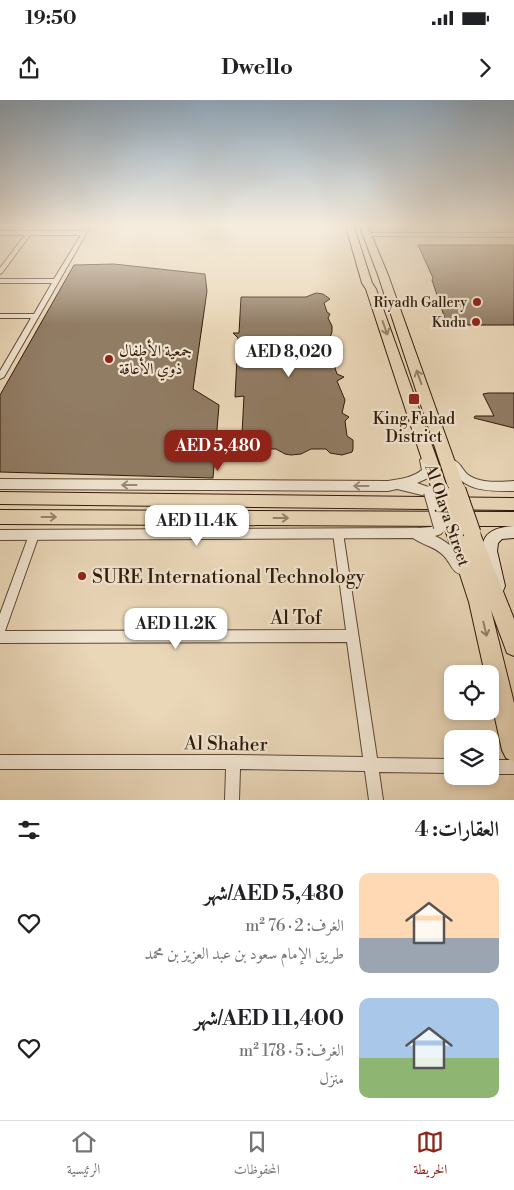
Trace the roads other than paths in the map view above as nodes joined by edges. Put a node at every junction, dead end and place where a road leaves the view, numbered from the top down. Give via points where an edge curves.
1 (360, 259) joint
2 (376, 259) joint
3 (9, 260) edge
4 (69, 260) edge
5 (0, 272) edge
6 (0, 280) edge
7 (56, 281) junction
8 (372, 289) junction
9 (388, 289) junction
10 (0, 316) edge
11 (35, 316) junction
12 (0, 377) edge
13 (422, 442) junction
14 (441, 444) junction
15 (0, 484) edge
16 (388, 486) junction
17 (514, 486) edge
18 (435, 491) junction
19 (0, 498) edge
20 (514, 504) edge
21 (0, 518) edge
22 (514, 519) edge
23 (456, 531) junction
24 (395, 532) junction
25 (514, 532) edge
26 (338, 533) junction
27 (0, 535) edge
28 (34, 535) junction
29 (489, 604) junction
30 (0, 630) edge
31 (353, 636) junction
32 (0, 637) edge
33 (514, 646) edge
34 (514, 750) edge
35 (0, 762) edge
36 (233, 762) junction
37 (371, 765) junction
38 (444, 766) edge
39 (499, 766) edge
40 (514, 767) edge
41 (232, 800) edge
42 (376, 800) edge

1 - 2 main road via 367,270 372,271 376,269
1 - 8 main road, Al Olaya Street
2 - 9 main road, Al Olaya Street
3 - 5 street
4 - 7 street
6 - 7 street
7 - 11 street
8 - 9 main road via 371,279 376,277
8 -> 13 main road, Al Olaya Street
14 -> 9 main road, Al Olaya Street
10 - 11 street
11 - 12 street
13 - 16 street via 428,471 419,478
13 - 18 main road, Al Olaya Street
14 - 17 street via 464,480 483,486
14 - 23 main road, Al Olaya Street, bridge via 457,490
16 -> 15 street
16 - 18 street
18 - 23 main road, Al Olaya Street, bridge
19 - 20 main road
21 -> 22 main road
23 - 24 street
23 - 29 main road, Al Olaya Street
24 - 26 street
24 - 29 street via 443,544
25 - 29 main road via 498,533 490,540 495,569
26 - 28 street
26 - 31 street
27 - 28 street
28 - 30 street
29 - 33 main road, Al Olaya Street
29 -> 34 main road, Al Olaya Street
31 - 32 street, Al Tof
31 - 37 street
35 - 36 street, Al Shaher
36 - 37 street, Al Shaher
36 - 41 street
37 - 38 street, Al Shaher
37 - 42 street
39 - 40 street

